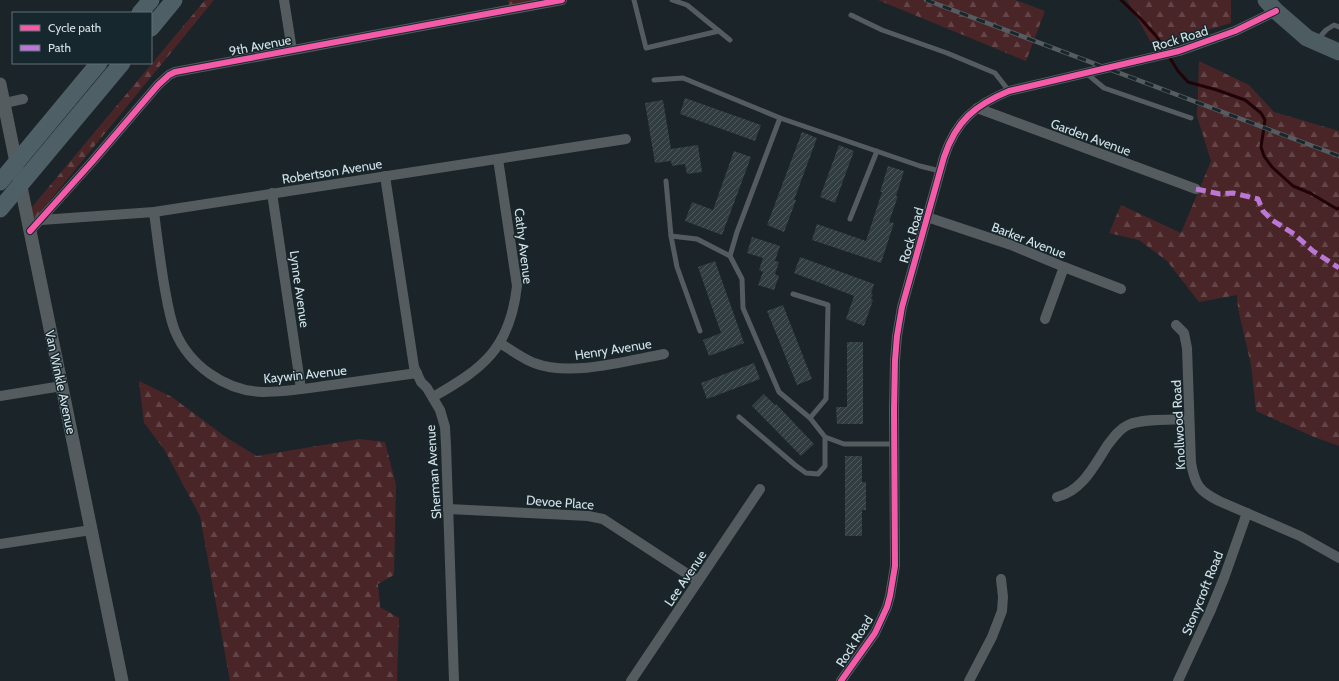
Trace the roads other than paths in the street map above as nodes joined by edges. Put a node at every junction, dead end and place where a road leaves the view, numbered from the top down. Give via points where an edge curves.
1 (151, 0) edge
2 (174, 0) edge
3 (284, 0) edge
4 (562, 0) edge
5 (634, 0) edge
6 (672, 0) edge
7 (1271, 5) edge
8 (141, 12) edge
9 (851, 15) dead end
10 (152, 27) edge
11 (1339, 27) edge
12 (719, 31) junction
13 (730, 40) dead end
14 (1311, 40) junction
15 (292, 50) junction
16 (1339, 52) edge
17 (98, 64) edge
18 (121, 64) edge
19 (1086, 73) junction
20 (654, 80) dead end
21 (0, 84) edge
22 (1009, 91) junction
23 (24, 99) dead end
24 (2, 103) edge
25 (977, 108) junction
26 (780, 118) junction
27 (1191, 118) dead end
28 (626, 139) dead end
29 (877, 151) junction
30 (498, 159) junction
31 (940, 171) junction
32 (385, 176) junction
33 (666, 181) dead end
34 (0, 182) edge
35 (1196, 189) dead end
36 (272, 193) junction
37 (0, 209) edge
38 (154, 212) junction
39 (928, 217) junction
40 (850, 219) dead end
41 (41, 220) junction
42 (30, 232) junction
43 (671, 236) junction
44 (730, 256) junction
45 (1064, 267) junction
46 (1121, 289) dead end
47 (793, 294) dead end
48 (1045, 319) dead end
49 (1176, 325) dead end
50 (700, 331) dead end
51 (500, 343) junction
52 (664, 354) dead end
53 (417, 373) junction
54 (62, 386) junction
55 (301, 389) junction
56 (0, 396) edge
57 (433, 397) junction
58 (739, 417) dead end
59 (810, 418) junction
60 (1189, 420) junction
61 (825, 437) junction
62 (895, 444) junction
63 (760, 489) dead end
64 (1057, 497) dead end
65 (448, 509) junction
66 (1247, 513) junction
67 (91, 530) junction
68 (0, 544) edge
69 (1339, 558) edge
70 (1002, 579) dead end
71 (698, 581) junction
72 (122, 681) edge
73 (454, 681) edge
74 (631, 681) edge
75 (841, 681) edge
76 (969, 681) edge
77 (1178, 681) edge

1 - 8 highway
2 - 10 highway
3 - 15 street
4 - 15 street, 9th Avenue
5 - 12 lane via 646,48
6 - 12 lane via 687,5
7 - 14 main road
7 - 19 street, Rock Road via 1236,31 1201,44
9 - 22 lane via 882,30 995,73
11 - 14 lane via 1334,25
12 - 13 lane
14 - 16 main road
15 - 41 street, 9th Avenue via 169,75
17 - 34 highway
18 - 37 highway
19 - 22 street, Rock Road
19 - 27 lane via 1104,88
20 - 26 lane via 683,78
21 - 24 street, Van Winkle Avenue
22 - 25 street, Rock Road
23 - 24 street
24 - 42 street, Van Winkle Avenue
25 - 31 street, Rock Road via 969,114 954,134
25 - 35 street, Garden Avenue
26 - 29 lane
26 - 44 lane
28 - 30 street, Robertson Avenue
29 - 31 lane
29 - 40 lane
30 - 32 street, Robertson Avenue
30 - 51 street, Cathy Avenue via 517,286 515,305
31 - 39 street, Rock Road
32 - 36 street, Robertson Avenue
32 - 53 street, Sherman Avenue
33 - 43 lane
36 - 38 street, Robertson Avenue
36 - 55 street, Lynne Avenue
38 - 41 street, Robertson Avenue
38 - 55 street, Kaywin Avenue via 169,313 178,337 194,360 220,380 241,388 262,392
39 - 45 street, Barker Avenue via 1011,245
39 - 62 street, Rock Road via 902,307 897,336
41 - 42 street, 9th Avenue
42 - 54 street, Van Winkle Avenue
43 - 44 lane via 697,239
43 - 50 lane via 676,267
44 - 59 lane via 742,279 743,308 779,392
45 - 46 street, Barker Avenue
45 - 48 street
47 - 59 lane via 828,305 826,399
49 - 60 street, Knollwood Road via 1184,333 1187,348
51 - 52 street, Henry Avenue via 534,363 565,369
51 - 57 street, Cathy Avenue via 474,372
53 - 55 street, Kaywin Avenue
53 - 57 street, Sherman Avenue
54 - 56 street
54 - 67 street, Van Winkle Avenue
57 - 65 street, Sherman Avenue via 445,427
58 - 61 lane via 806,473 818,474 825,466
59 - 61 lane
60 - 64 street via 1145,421 1128,425 1115,435 1081,484 1066,495
60 - 66 street, Knollwood Road via 1191,463 1199,487 1206,495
61 - 62 lane via 844,444
62 - 75 street, Rock Road via 895,566 890,596 875,633
63 - 71 street, Lee Avenue
65 - 71 street, Devoe Place via 588,516 603,519
65 - 73 street, Sherman Avenue
66 - 69 street, Knollwood Road via 1300,536
66 - 77 street, Stonycroft Road via 1215,598
67 - 68 street
67 - 72 street, Van Winkle Avenue
70 - 76 street via 1002,611 992,637
71 - 74 street, Lee Avenue

